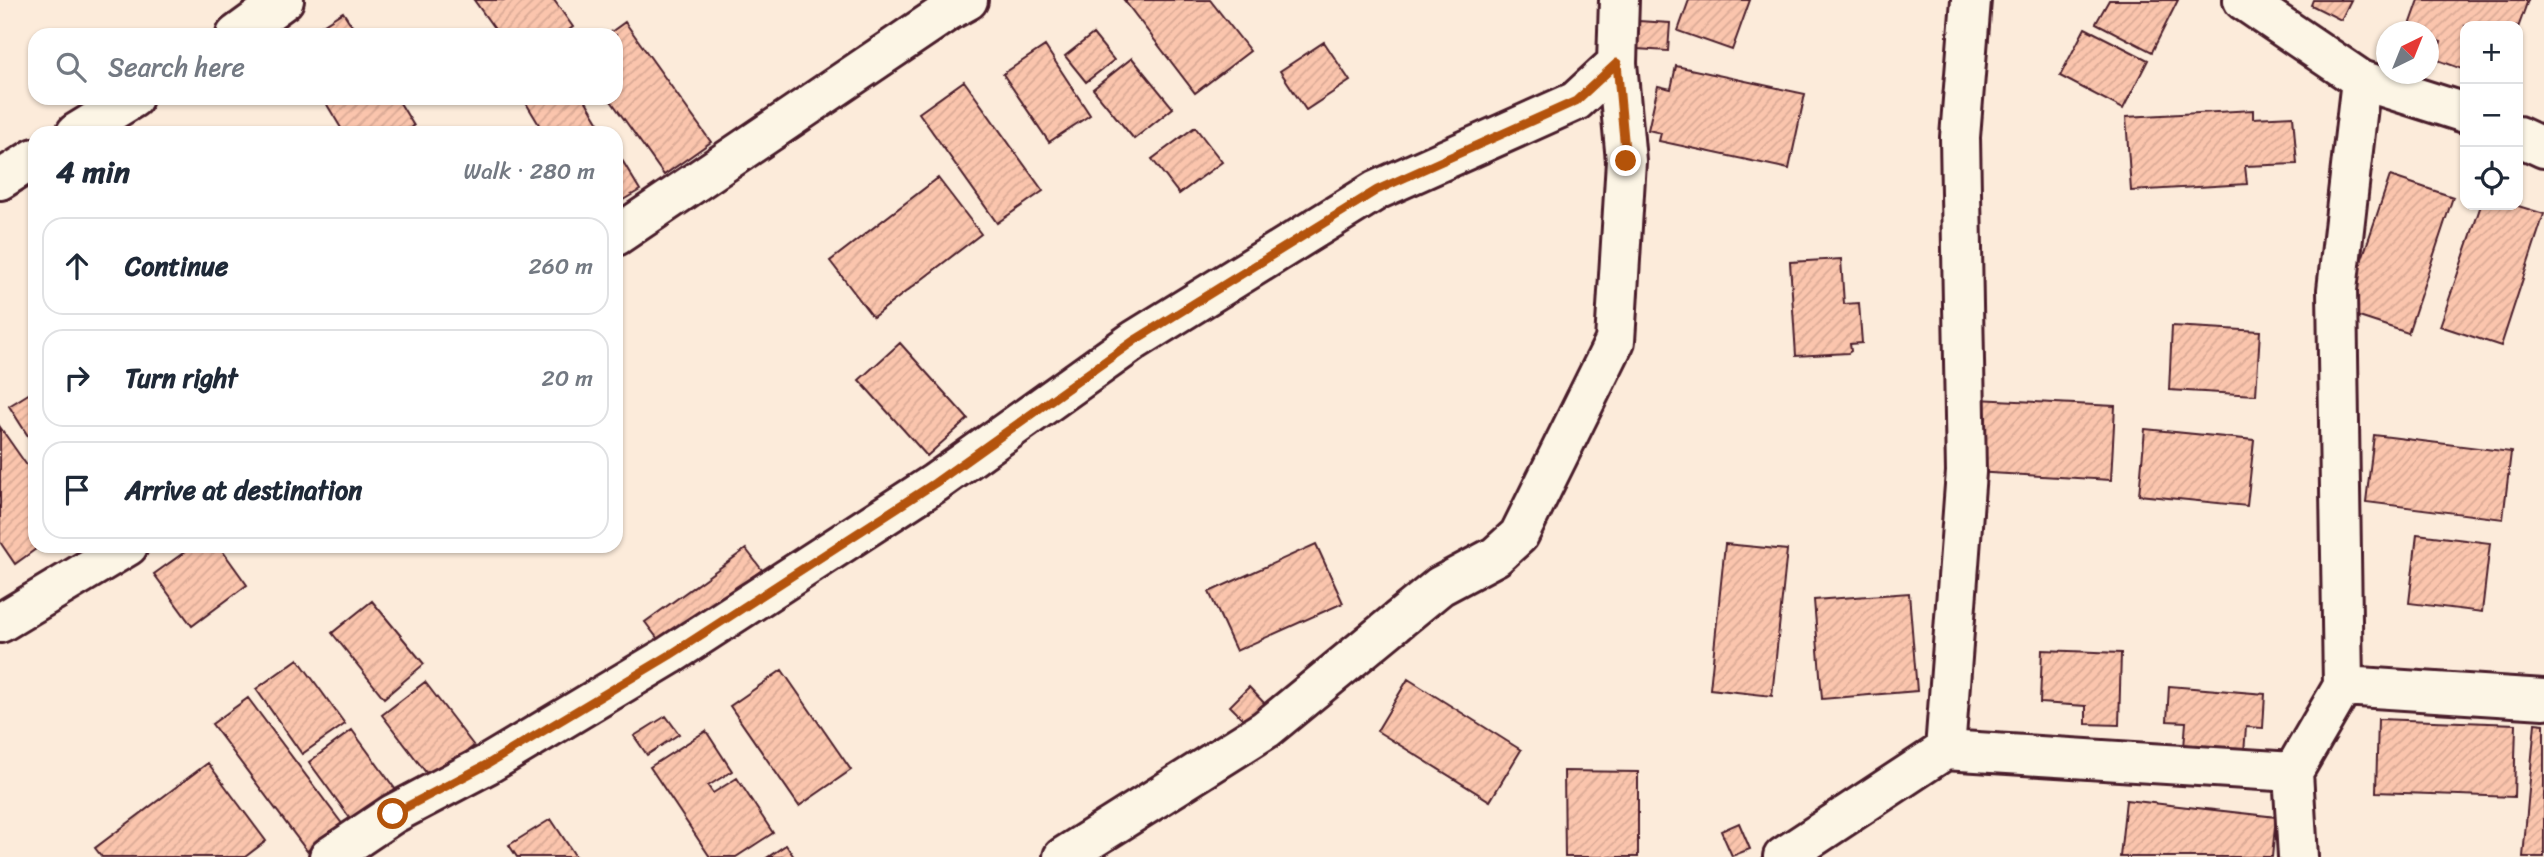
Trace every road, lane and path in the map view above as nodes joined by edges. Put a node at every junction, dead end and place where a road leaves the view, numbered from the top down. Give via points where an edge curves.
1 (284, 0) edge
2 (968, 0) edge
3 (1619, 0) edge
4 (1971, 0) edge
5 (2243, 0) edge
6 (246, 28) edge
7 (1617, 63) junction
8 (2361, 80) junction
9 (122, 105) edge
10 (2460, 111) edge
11 (87, 126) edge
12 (2523, 138) edge
13 (2544, 148) edge
14 (28, 162) edge
15 (0, 180) edge
16 (623, 231) edge
17 (116, 553) edge
18 (0, 623) edge
19 (2343, 685) junction
20 (2544, 699) edge
21 (1945, 750) junction
22 (2293, 772) junction
23 (329, 857) edge
24 (1063, 857) edge
25 (1783, 857) edge
26 (2298, 857) edge

1 - 6 street
2 - 16 street
3 - 7 street
4 - 21 street via 1960,137 1966,472
5 - 8 street
7 - 23 street via 1576,101 1377,190 1135,340 935,483 670,655 488,764 393,814
7 - 24 street via 1626,161 1615,341 1519,535 1496,556 1440,586 1266,729
8 - 10 street
8 - 19 street via 2337,290
9 - 11 street
12 - 13 street
14 - 15 street
17 - 18 street
19 - 20 street
19 - 22 street
21 - 22 street
21 - 25 street
22 - 26 street

